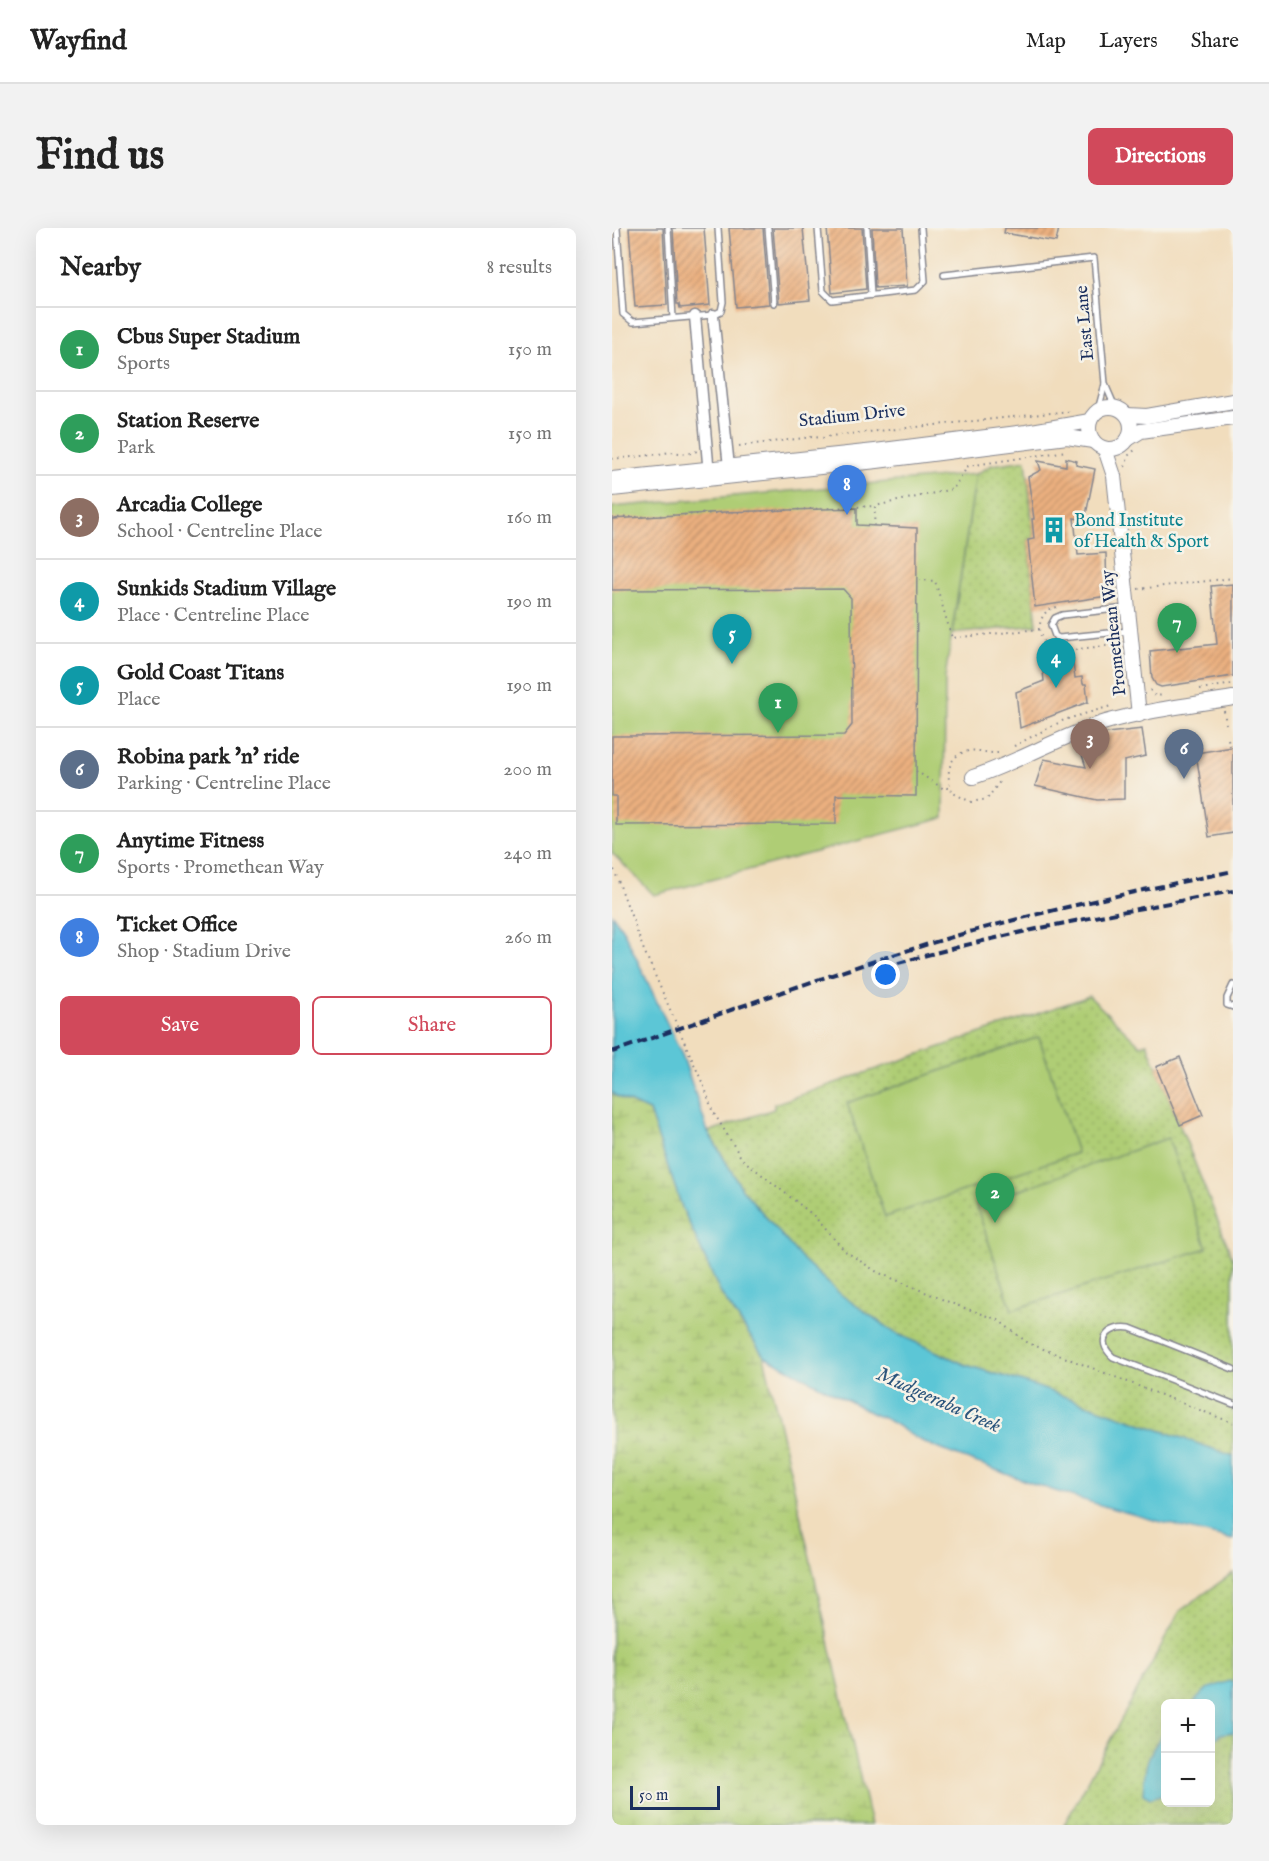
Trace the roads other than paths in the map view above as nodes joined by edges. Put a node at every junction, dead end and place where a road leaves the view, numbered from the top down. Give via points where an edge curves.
1 (616, 228) edge
2 (668, 228) edge
3 (718, 228) edge
4 (768, 228) edge
5 (818, 228) edge
6 (867, 228) edge
7 (921, 228) edge
8 (944, 275) dead end
9 (871, 296) junction
10 (774, 303) dead end
11 (713, 315) junction
12 (695, 316) junction
13 (673, 318) junction
14 (1105, 384) junction
15 (722, 396) junction
16 (702, 399) junction
17 (1233, 401) edge
18 (1121, 411) junction
19 (1094, 416) junction
20 (1233, 418) edge
21 (1099, 445) junction
22 (1129, 445) junction
23 (729, 467) junction
24 (1119, 471) junction
25 (709, 474) junction
26 (612, 479) edge
27 (612, 489) edge
28 (1128, 608) junction
29 (1131, 631) junction
30 (1228, 703) edge
31 (1139, 715) junction
32 (973, 777) dead end
33 (1233, 985) edge
34 (1233, 1007) edge
35 (1233, 1369) edge
36 (1233, 1404) edge

1 - 13 lane via 623,314 633,322
2 - 13 lane
3 - 11 lane via 723,302 721,311
4 - 10 lane
5 - 9 lane via 823,291 832,300
6 - 9 lane
7 - 9 lane via 925,281 915,290
8 - 14 lane, East Lane via 1094,258
11 - 12 lane
11 - 15 street
12 - 13 lane
12 - 16 street
14 - 18 lane
14 - 19 lane
15 - 16 street
15 - 23 street
16 - 25 street
17 - 18 street via 1147,416
18 - 19 street via 1104,408
18 - 22 street via 1131,427
19 - 21 street via 1090,435
19 - 23 street, Stadium Drive via 981,437
20 - 22 street via 1141,431
21 - 22 street via 1110,449
21 - 24 street
21 - 25 street, Stadium Drive via 1067,437 877,462
22 - 24 street
23 - 25 street, Stadium Drive
24 - 28 street, Promethean Way
25 - 26 street, Stadium Drive
25 - 27 street, Stadium Drive
28 - 29 street, Promethean Way
28 - 29 lane via 1062,615 1051,626 1055,636 1064,639
29 - 31 street, Promethean Way
30 - 31 street
31 - 32 street via 1075,733
33 - 34 lane via 1226,1002
35 - 36 lane via 1130,1328 1114,1328 1105,1339 1107,1351 1113,1356

